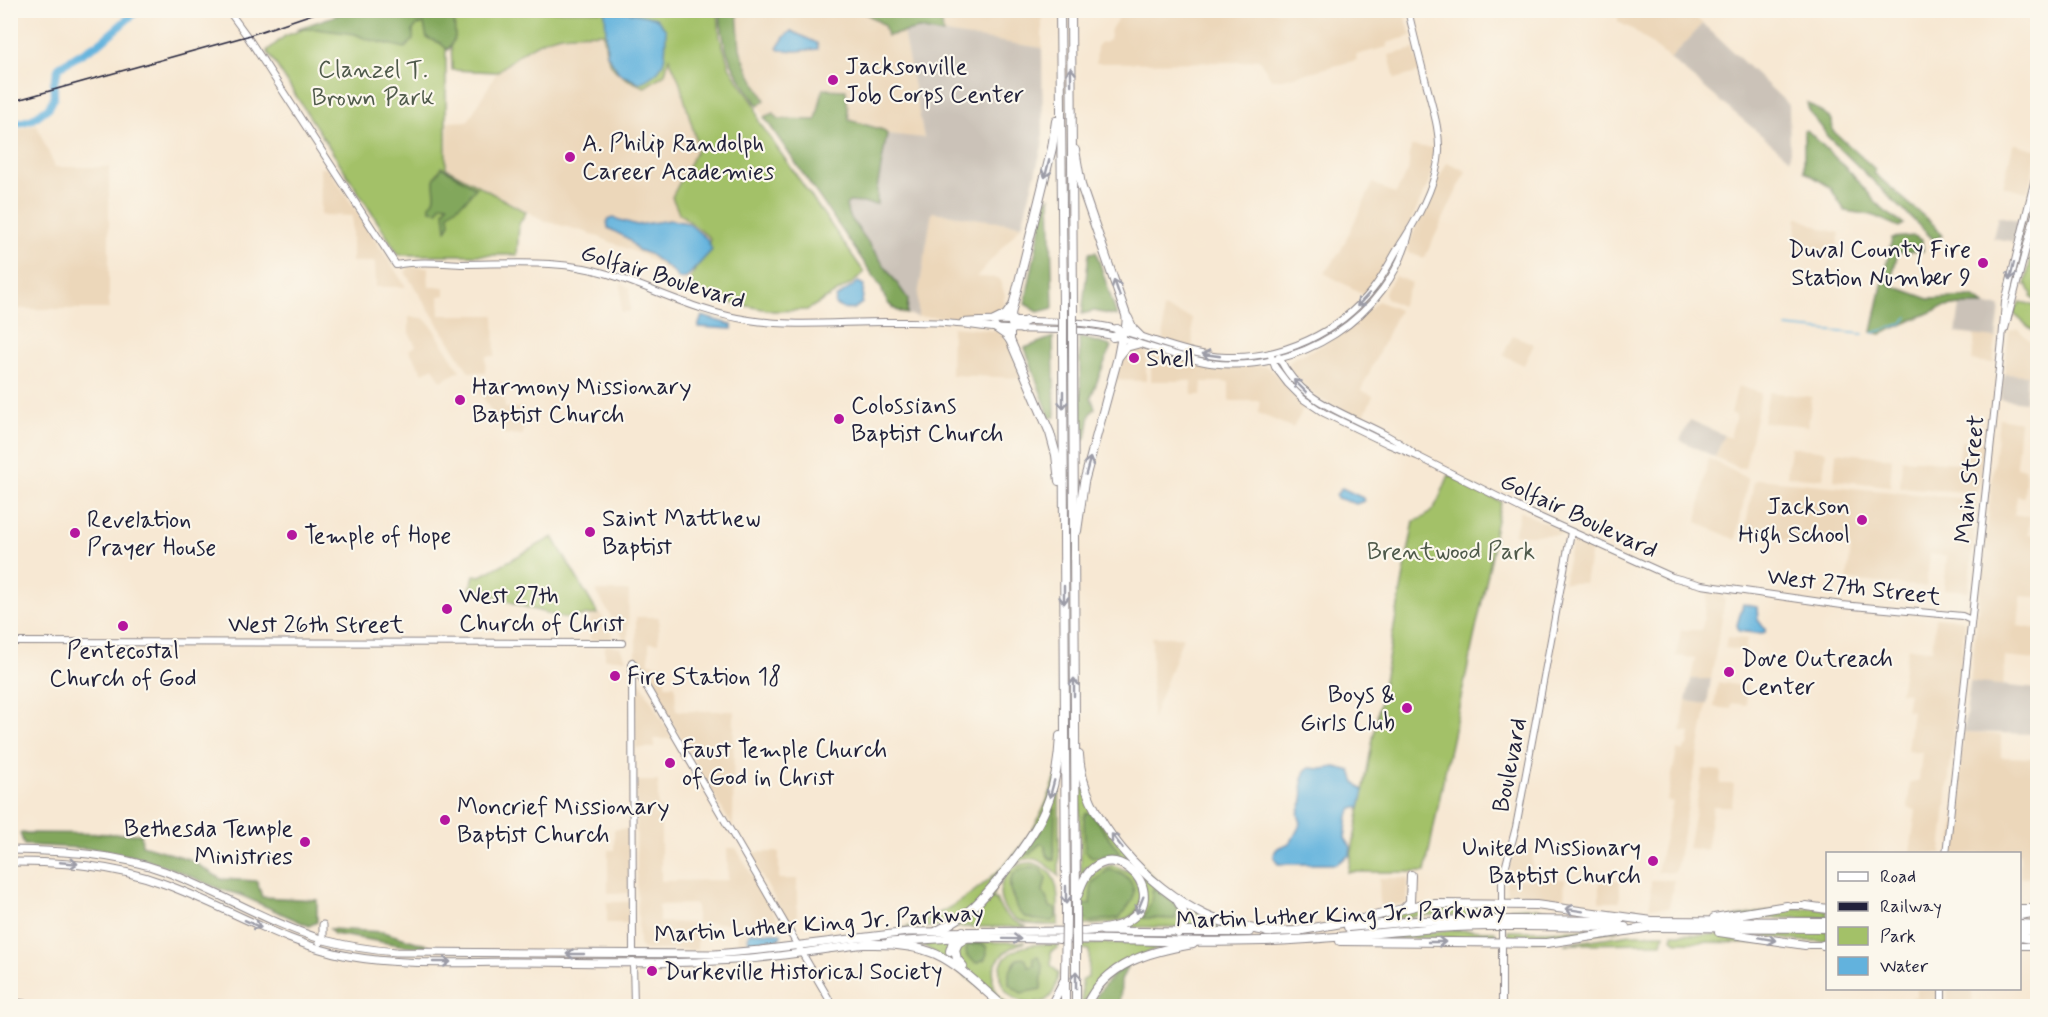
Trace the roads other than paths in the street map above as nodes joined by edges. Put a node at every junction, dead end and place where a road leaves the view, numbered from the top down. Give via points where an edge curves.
1 (228, 10) edge
2 (1060, 10) edge
3 (1071, 10) edge
4 (1408, 10) edge
5 (1060, 69) junction
6 (1072, 115) junction
7 (2037, 166) edge
8 (2037, 203) edge
9 (1410, 230) junction
10 (1392, 259) junction
11 (1387, 283) junction
12 (1012, 307) junction
13 (1126, 315) junction
14 (1026, 321) joint
15 (995, 325) junction
16 (1012, 325) junction
17 (1022, 329) joint
18 (1119, 334) junction
19 (1010, 340) junction
20 (1139, 340) junction
21 (2002, 341) junction
22 (1275, 355) junction
23 (1118, 357) junction
24 (1272, 361) junction
25 (1417, 456) junction
26 (1064, 514) junction
27 (1571, 532) junction
28 (1074, 565) junction
29 (1731, 589) joint
30 (1971, 620) junction
31 (10, 642) edge
32 (622, 643) dead end
33 (1064, 711) junction
34 (1074, 724) junction
35 (10, 850) edge
36 (1946, 852) edge
37 (10, 862) edge
38 (1411, 875) dead end
39 (1167, 891) junction
40 (1076, 903) junction
41 (1502, 903) junction
42 (1787, 906) joint
43 (1806, 906) joint
44 (1826, 907) edge
45 (2021, 908) edge
46 (1403, 909) junction
47 (2037, 910) edge
48 (2021, 914) edge
49 (1700, 921) junction
50 (1826, 922) edge
51 (1652, 924) junction
52 (1688, 924) junction
53 (2021, 924) edge
54 (2037, 925) edge
55 (1826, 928) edge
56 (2021, 930) edge
57 (2037, 930) edge
58 (937, 931) junction
59 (1083, 931) junction
60 (1179, 932) junction
61 (1271, 932) junction
62 (306, 933) junction
63 (964, 934) junction
64 (1296, 936) junction
65 (2021, 937) edge
66 (954, 938) junction
67 (288, 939) junction
68 (323, 939) junction
69 (1059, 939) joint
70 (1157, 940) junction
71 (2037, 940) edge
72 (1216, 941) junction
73 (1502, 943) junction
74 (866, 944) junction
75 (1826, 944) edge
76 (1805, 945) joint
77 (2021, 946) edge
78 (2037, 946) edge
79 (321, 949) junction
80 (799, 949) junction
81 (378, 950) junction
82 (633, 958) junction
83 (952, 963) junction
84 (1065, 979) junction
85 (1942, 990) edge
86 (634, 1006) edge
87 (833, 1006) edge
88 (1002, 1006) edge
89 (1009, 1006) edge
90 (1048, 1006) edge
91 (1065, 1006) edge
92 (1076, 1006) edge
93 (1086, 1006) edge
94 (1502, 1006) edge
95 (1942, 1006) edge

1 - 15 main road, Golfair Boulevard via 396,265 579,267 751,321
2 - 5 highway
6 -> 3 highway
4 - 9 main road via 1437,126 1439,150 1433,180
5 -> 12 highway via 1052,148
5 -> 26 highway, bridge
13 -> 6 highway via 1081,185
6 - 28 highway, bridge
7 -> 21 main road, Main Street via 2005,302
8 - 21 main road, Main Street
9 - 10 main road
9 - 11 main road via 1404,252
10 - 11 main road
10 -> 22 main road via 1373,289 1341,320
11 - 22 main road via 1368,307 1336,333 1308,349
12 - 15 highway
12 - 16 highway
13 - 18 highway via 1127,326
13 - 20 highway
14 - 16 highway
14 - 18 main road via 1084,322
15 - 16 main road, Golfair Boulevard
15 - 19 highway
16 - 17 highway
16 - 19 highway
17 - 18 main road
18 - 20 main road
18 - 23 highway
19 - 26 highway via 1052,441
22 -> 20 main road via 1216,356
20 - 23 highway
20 - 24 main road via 1186,358 1217,364
21 - 30 main road, Main Street
22 - 24 main road
25 -> 22 main road, Golfair Boulevard via 1393,439 1316,400
28 -> 23 highway via 1083,490
24 - 25 main road, Golfair Boulevard via 1309,404
25 - 27 main road, Golfair Boulevard
26 -> 33 highway
27 - 29 main road, Golfair Boulevard via 1672,577
27 - 41 main road, Boulevard via 1518,817 1502,880
34 -> 28 highway
29 - 30 main road, West 27th Street
30 - 36 main road, Main Street
31 - 32 main road, West 26th Street
33 -> 58 highway via 1053,790 1036,830 976,906
33 -> 84 highway, bridge
39 -> 34 highway via 1131,858 1096,811 1085,787
34 - 40 highway
35 - 62 highway, Martin Luther King Jr. Parkway via 75,852 147,866
37 -> 67 highway, Martin Luther King Jr. Parkway via 76,864 146,878
38 - 46 highway via 1410,902
39 - 60 highway via 1184,911
39 - 61 highway via 1216,920
40 -> 59 highway via 1085,876 1100,864 1126,865 1138,875 1142,885 1142,905 1130,920 1114,927
92 -> 40 highway, bridge
41 - 46 highway via 1436,903
51 -> 41 highway via 1546,906
41 - 73 main road, Boulevard
42 - 43 main road
42 - 49 highway
43 - 44 highway
45 - 47 main road
46 - 64 highway
47 - 48 highway
49 - 50 highway, Martin Luther King Jr. Parkway
49 - 52 highway, Martin Luther King Jr. Parkway
51 - 52 highway, Martin Luther King Jr. Parkway
51 - 64 highway, Martin Luther King Jr. Parkway, bridge via 1416,921
51 - 73 highway via 1559,941
52 - 55 highway, Martin Luther King Jr. Parkway
52 -> 76 highway
53 - 54 highway
56 - 57 highway
58 - 63 highway, Martin Luther King Jr. Parkway
58 - 80 highway, Martin Luther King Jr. Parkway via 883,934
59 - 60 highway, Martin Luther King Jr. Parkway
59 - 63 highway, Martin Luther King Jr. Parkway
60 - 61 highway, Martin Luther King Jr. Parkway
60 - 70 highway
61 - 64 highway, Martin Luther King Jr. Parkway
62 - 68 highway, Martin Luther King Jr. Parkway
62 - 68 highway via 322,925
63 - 66 highway
63 -> 69 highway, Martin Luther King Jr. Parkway
63 - 89 highway via 956,946 957,959
64 - 72 highway, Martin Luther King Jr. Parkway
64 -> 73 highway
65 - 71 highway
66 - 74 highway, Martin Luther King Jr. Parkway
66 - 83 highway via 950,950
67 - 68 highway via 315,943
67 - 79 highway, Martin Luther King Jr. Parkway
68 - 81 highway, Martin Luther King Jr. Parkway
69 - 70 highway, Martin Luther King Jr. Parkway
70 - 72 highway, Martin Luther King Jr. Parkway
72 - 93 highway via 1166,950 1124,964 1097,987
73 - 94 main road, Boulevard
74 - 80 highway, Martin Luther King Jr. Parkway
74 - 83 highway via 920,947
75 - 76 main road
77 - 78 main road
79 - 81 highway
79 -> 82 highway, Martin Luther King Jr. Parkway via 406,962
80 - 82 highway, Martin Luther King Jr. Parkway
80 - 82 main road via 632,662
80 - 87 main road
82 -> 81 highway, Martin Luther King Jr. Parkway
82 - 86 main road
83 - 88 highway
84 - 90 highway
84 - 91 highway
85 - 95 main road

